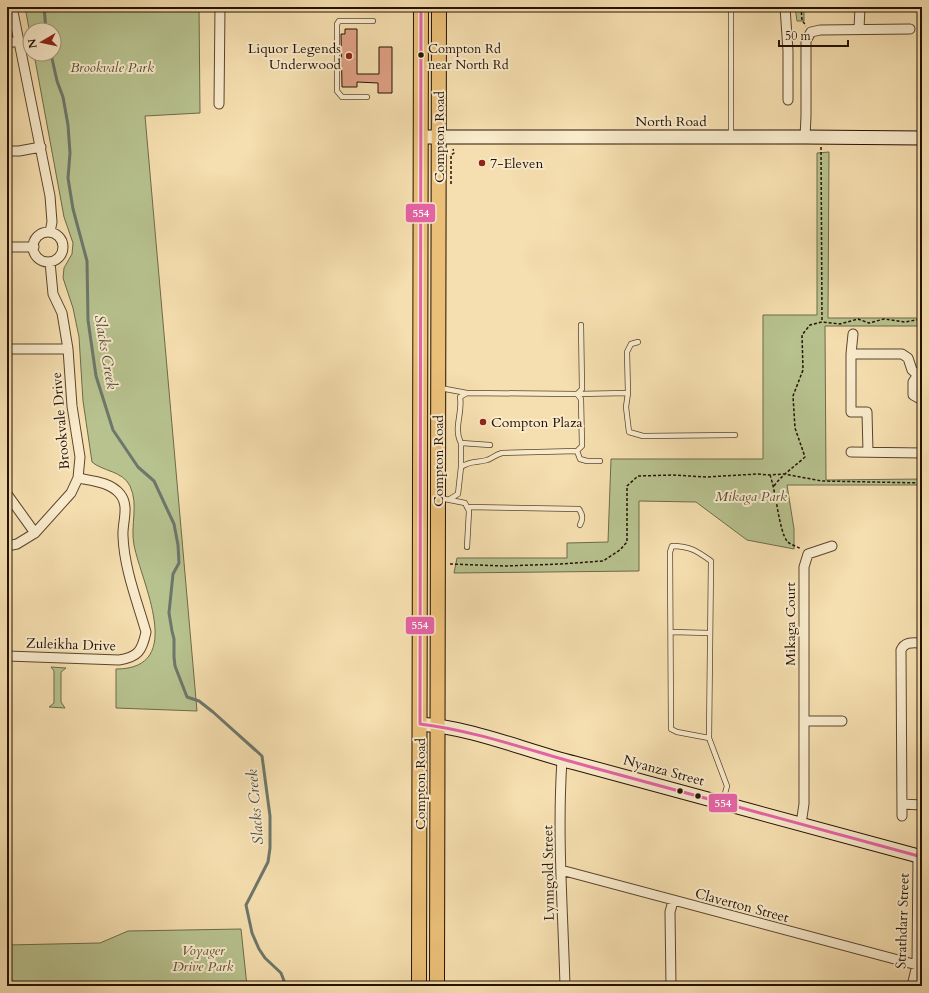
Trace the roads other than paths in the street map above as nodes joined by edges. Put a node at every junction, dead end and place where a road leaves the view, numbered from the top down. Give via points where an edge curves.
1 (12, 7) edge
2 (220, 7) edge
3 (421, 7) edge
4 (439, 7) edge
5 (730, 7) edge
6 (785, 7) edge
7 (860, 7) edge
8 (373, 21) dead end
9 (860, 29) junction
10 (910, 29) dead end
11 (20, 41) junction
12 (7, 43) edge
13 (367, 98) dead end
14 (788, 100) dead end
15 (219, 104) dead end
16 (421, 137) junction
17 (439, 137) junction
18 (731, 137) junction
19 (805, 137) junction
20 (922, 138) edge
21 (40, 147) junction
22 (7, 151) edge
23 (50, 232) junction
24 (7, 247) edge
25 (34, 247) junction
26 (50, 262) junction
27 (581, 325) dead end
28 (853, 334) dead end
29 (638, 342) dead end
30 (7, 349) edge
31 (68, 349) junction
32 (851, 354) junction
33 (920, 378) edge
34 (438, 388) junction
35 (467, 393) junction
36 (577, 394) junction
37 (628, 394) junction
38 (922, 400) edge
39 (735, 435) dead end
40 (461, 443) junction
41 (490, 445) dead end
42 (577, 451) junction
43 (851, 452) dead end
44 (868, 452) junction
45 (922, 452) edge
46 (600, 460) dead end
47 (461, 467) junction
48 (78, 478) junction
49 (7, 494) edge
50 (444, 498) junction
51 (467, 508) junction
52 (580, 525) dead end
53 (35, 533) junction
54 (7, 546) edge
55 (832, 546) dead end
56 (467, 547) dead end
57 (671, 632) junction
58 (710, 633) junction
59 (922, 643) edge
60 (7, 656) edge
61 (805, 721) junction
62 (842, 721) dead end
63 (420, 724) junction
64 (438, 725) junction
65 (709, 738) junction
66 (562, 760) junction
67 (723, 803) junction
68 (902, 804) junction
69 (922, 804) edge
70 (902, 816) dead end
71 (801, 824) junction
72 (920, 856) edge
73 (561, 870) junction
74 (673, 901) junction
75 (917, 965) junction
76 (419, 986) edge
77 (437, 986) edge
78 (565, 986) edge
79 (671, 986) edge
80 (912, 986) edge

1 - 11 street
2 - 15 street
3 - 16 main road, Compton Road
4 - 17 main road, Compton Road
5 - 18 lane
6 - 14 street
7 - 9 street
8 - 13 lane via 339,21 337,24 337,91 342,97
9 - 10 street
9 - 19 street via 820,30 811,32 806,41
11 - 12 street
11 - 21 street
16 - 17 street, North Road
16 - 63 main road, Compton Road
17 - 18 street, North Road
17 - 34 main road, Compton Road
18 - 19 street, North Road
19 - 20 street, North Road
21 - 22 street
21 - 23 street via 50,196
23 - 25 street via 40,234 34,242
23 - 26 street via 59,236 63,245 58,258
24 - 25 street
25 - 26 street via 41,260
26 - 31 street, Brookvale Drive via 53,294 62,313
27 - 36 lane via 582,389
28 - 32 street
29 - 37 lane via 630,344 627,352
30 - 31 street
31 - 48 street, Brookvale Drive via 72,406 80,457
32 - 33 street via 902,354 908,358 912,370
32 - 44 street via 851,412 867,412
33 - 38 street via 913,382 913,395
34 - 35 lane
34 - 50 main road, Compton Road
35 - 36 lane
35 - 40 lane via 460,397 462,406 457,427
36 - 37 lane
36 - 42 lane via 581,399 582,446
37 - 39 lane via 626,407 629,432 643,436
40 - 41 lane
40 - 47 lane
42 - 46 lane via 580,459
42 - 47 lane via 502,453 488,460 468,462
43 - 44 street
44 - 45 street
47 - 50 lane via 458,494
48 - 53 street, Brookvale Drive via 70,493
48 - 60 street, Zuleikha Drive via 110,485 121,495 126,508 124,552 146,632 143,644 138,653 119,660
49 - 53 street
50 - 51 lane via 465,504
50 - 64 main road, Compton Road
51 - 52 lane via 579,509 583,520
51 - 56 lane
53 - 54 street, Brookvale Drive via 17,544
55 - 61 street, Mikaga Court via 808,554 804,567
57 - 58 lane
57 - 58 lane via 670,552 672,546 685,546 711,561
57 - 65 lane via 671,728 677,732
58 - 65 lane
59 - 68 street via 907,643 901,650
61 - 62 street
61 - 71 street, Mikaga Court via 804,804
63 - 64 street, Nyanza Street
63 - 76 main road, Compton Road
64 - 66 street, Nyanza Street via 473,732
64 - 77 main road, Compton Road
65 - 67 lane via 727,786
66 - 67 street, Nyanza Street
66 - 73 street, Lynngold Street
67 - 71 street, Nyanza Street
68 - 69 street
68 - 70 street
71 - 72 street, Nyanza Street
72 - 75 street, Strathdarr Street
73 - 74 street, Claverton Street
73 - 78 street, Lynngold Street
74 - 75 street, Claverton Street
74 - 79 street via 670,912
75 - 80 street, Strathdarr Street

